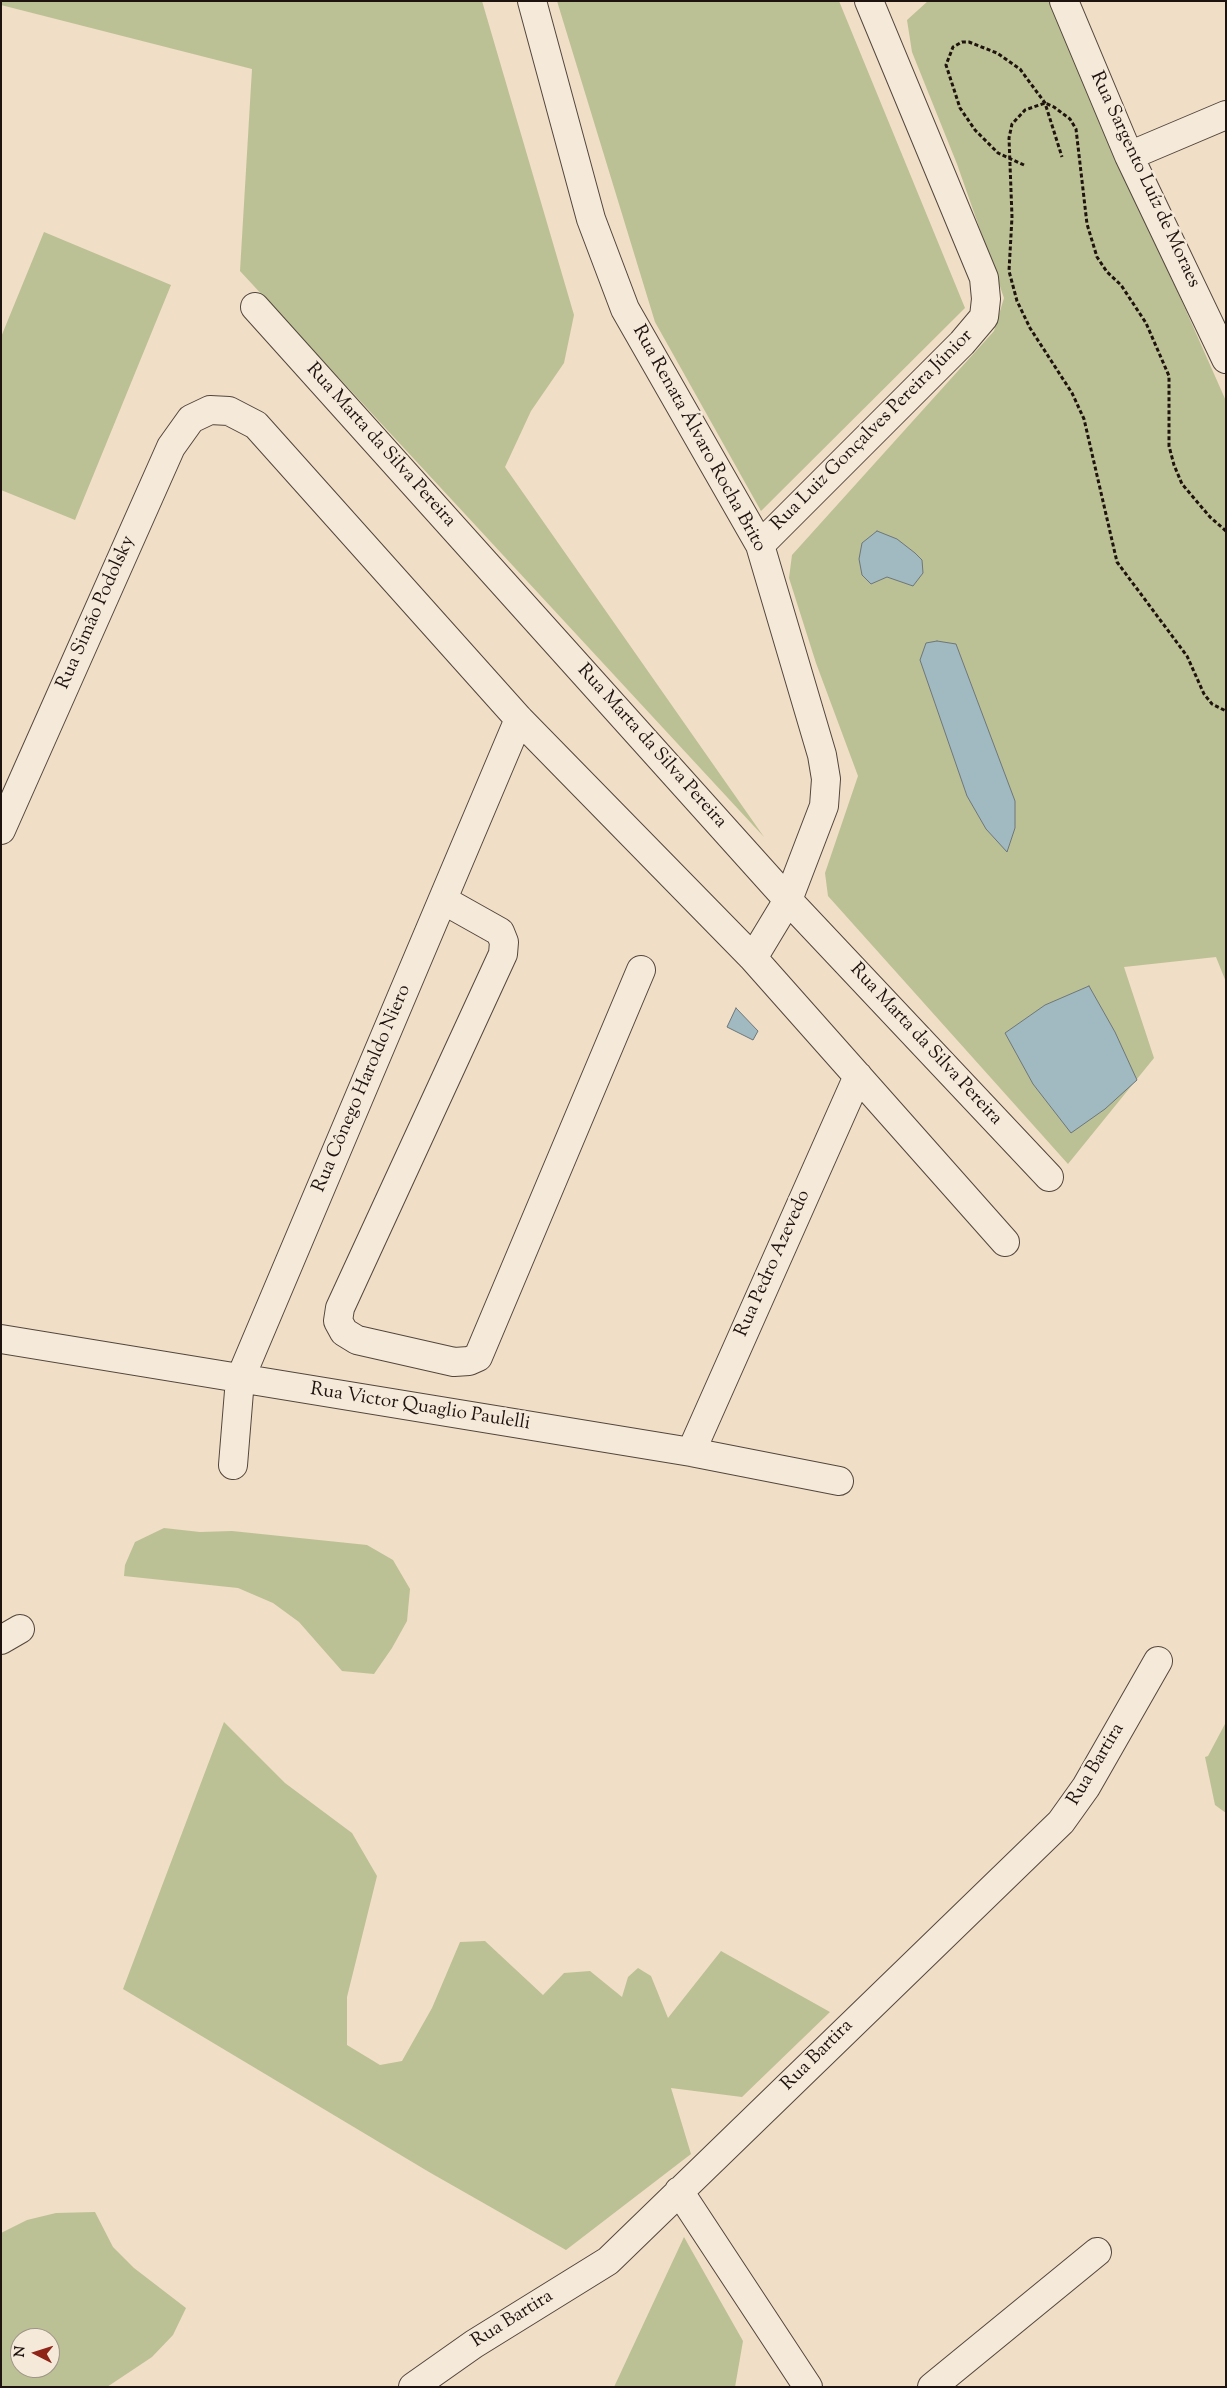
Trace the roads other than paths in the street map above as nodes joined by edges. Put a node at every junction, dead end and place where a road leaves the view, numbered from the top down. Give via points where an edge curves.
1 (532, 1) edge
2 (1064, 1) edge
3 (872, 2) edge
4 (1226, 115) edge
5 (1129, 156) junction
6 (257, 309) dead end
7 (1226, 359) edge
8 (760, 544) junction
9 (519, 719) junction
10 (1, 830) edge
11 (443, 900) junction
12 (788, 900) junction
13 (753, 958) junction
14 (641, 970) dead end
15 (858, 1076) junction
16 (1049, 1178) dead end
17 (1005, 1242) dead end
18 (1, 1339) edge
19 (240, 1380) junction
20 (691, 1452) junction
21 (233, 1465) dead end
22 (839, 1481) dead end
23 (1158, 1661) dead end
24 (679, 2192) junction
25 (1097, 2252) dead end
26 (413, 2387) edge
27 (808, 2387) edge
28 (932, 2387) edge

1 - 8 street, Rua Renata Álvaro Rocha Brito via 590,219 625,309
2 - 5 street, Rua Sargento Luíz de Moraes
3 - 8 street, Rua Luiz Gonçalves Pereira Júnior via 984,278 984,317 962,343
4 - 5 street
5 - 7 street, Rua Sargento Luíz de Moraes
6 - 12 street, Rua Marta da Silva Pereira
8 - 12 street, Rua Renata Álvaro Rocha Brito via 822,755 826,779 824,806
9 - 10 street, Rua Simão Podolsky via 256,425 229,411 210,410 191,418 171,447
9 - 11 street, Rua Cônego Haroldo Niero
9 - 13 street
11 - 14 street via 500,932 504,942 502,954 340,1308 338,1321 344,1332 357,1340 454,1362 469,1362 478,1357
11 - 19 street, Rua Cônego Haroldo Niero
12 - 13 street, Rua Renata Álvaro Rocha Brito
12 - 16 street, Rua Marta da Silva Pereira
13 - 15 street
15 - 17 street
15 - 20 street, Rua Pedro Azevedo
18 - 19 street, Rua Victor Quaglio Paulelli
19 - 20 street, Rua Victor Quaglio Paulelli
19 - 21 street, Rua Cônego Haroldo Niero
20 - 22 street, Rua Victor Quaglio Paulelli
23 - 24 street, Rua Bartira via 1086,1787 1061,1822
24 - 26 street, Rua Bartira via 608,2261 474,2344
24 - 27 street
25 - 28 street

